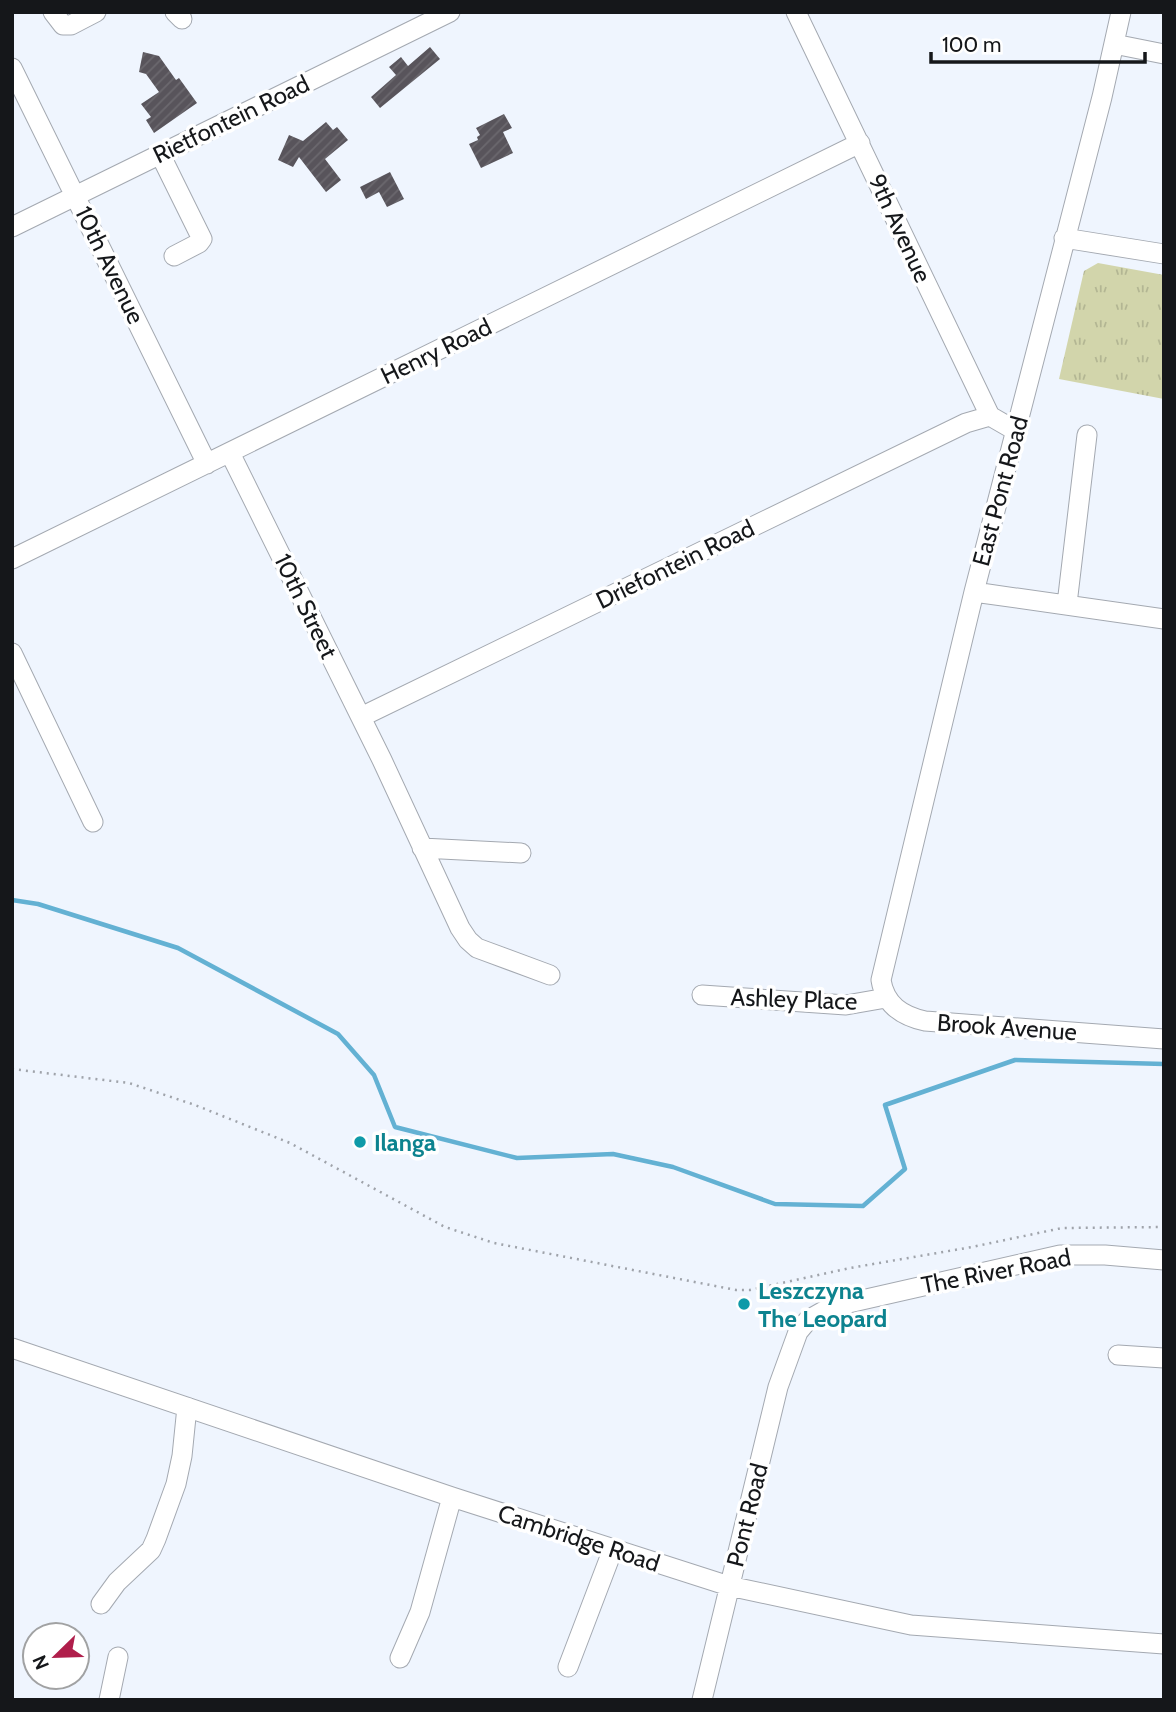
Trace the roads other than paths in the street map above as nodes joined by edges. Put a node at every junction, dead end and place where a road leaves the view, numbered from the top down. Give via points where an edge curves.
1 (53, 12) edge
2 (96, 12) edge
3 (450, 12) edge
4 (796, 12) edge
5 (1121, 12) edge
6 (422, 18) edge
7 (1114, 44) junction
8 (1164, 54) edge
9 (12, 68) edge
10 (860, 143) junction
11 (160, 154) junction
12 (76, 196) junction
13 (13, 224) edge
14 (1064, 238) junction
15 (1164, 254) edge
16 (174, 256) dead end
17 (990, 416) junction
18 (1016, 431) junction
19 (1087, 435) dead end
20 (230, 453) junction
21 (207, 464) junction
22 (12, 559) edge
23 (974, 592) junction
24 (1067, 604) junction
25 (1164, 620) edge
26 (12, 653) edge
27 (361, 716) junction
28 (93, 822) dead end
29 (422, 848) junction
30 (521, 853) dead end
31 (550, 975) dead end
32 (702, 995) dead end
33 (887, 998) junction
34 (1164, 1039) edge
35 (1164, 1260) edge
36 (798, 1332) joint
37 (12, 1348) edge
38 (1118, 1355) dead end
39 (1164, 1358) edge
40 (187, 1407) junction
41 (452, 1497) junction
42 (612, 1549) junction
43 (729, 1586) junction
44 (101, 1604) dead end
45 (1164, 1644) edge
46 (118, 1657) dead end
47 (400, 1658) dead end
48 (568, 1667) dead end
49 (109, 1700) edge
50 (702, 1700) edge

1 - 2 street via 63,25
3 - 6 street, Rietfontein Road
4 - 10 street, 9th Avenue
5 - 7 street, East Pont Road
6 - 11 street, Rietfontein Road
7 - 8 street
7 - 14 street, East Pont Road
9 - 12 street, 10th Avenue
10 - 17 street, 9th Avenue
10 - 20 street, Henry Road
11 - 12 street, Rietfontein Road
11 - 16 street via 202,239
12 - 13 street, Rietfontein Road
12 - 21 street, 10th Avenue
14 - 15 street
14 - 18 street, East Pont Road
17 - 18 street
17 - 27 street, Driefontein Road via 966,423
18 - 23 street, East Pont Road
19 - 24 street
20 - 21 street, Henry Road
20 - 27 street, 10th Street
21 - 22 street, Henry Road
23 - 24 street
23 - 33 street, East Pont Road via 882,970
24 - 25 street
26 - 28 street
27 - 29 street, 10th Street
29 - 30 street
29 - 31 street, 10th Street via 467,940
32 - 33 street, Ashley Place via 846,1005
33 - 34 street, Brook Avenue via 901,1013 925,1021
35 - 36 street, The River Road via 1082,1254 1035,1259 849,1301 818,1313
36 - 43 street, Pont Road via 778,1387
37 - 40 street, Cambridge Road
38 - 39 street
40 - 41 street, Cambridge Road
40 - 44 street via 177,1477 156,1539
41 - 42 street, Cambridge Road
41 - 47 street via 422,1604
42 - 43 street, Cambridge Road
42 - 48 street
43 - 45 street, Cambridge Road via 911,1625
43 - 50 street, Pont Road
46 - 49 street

